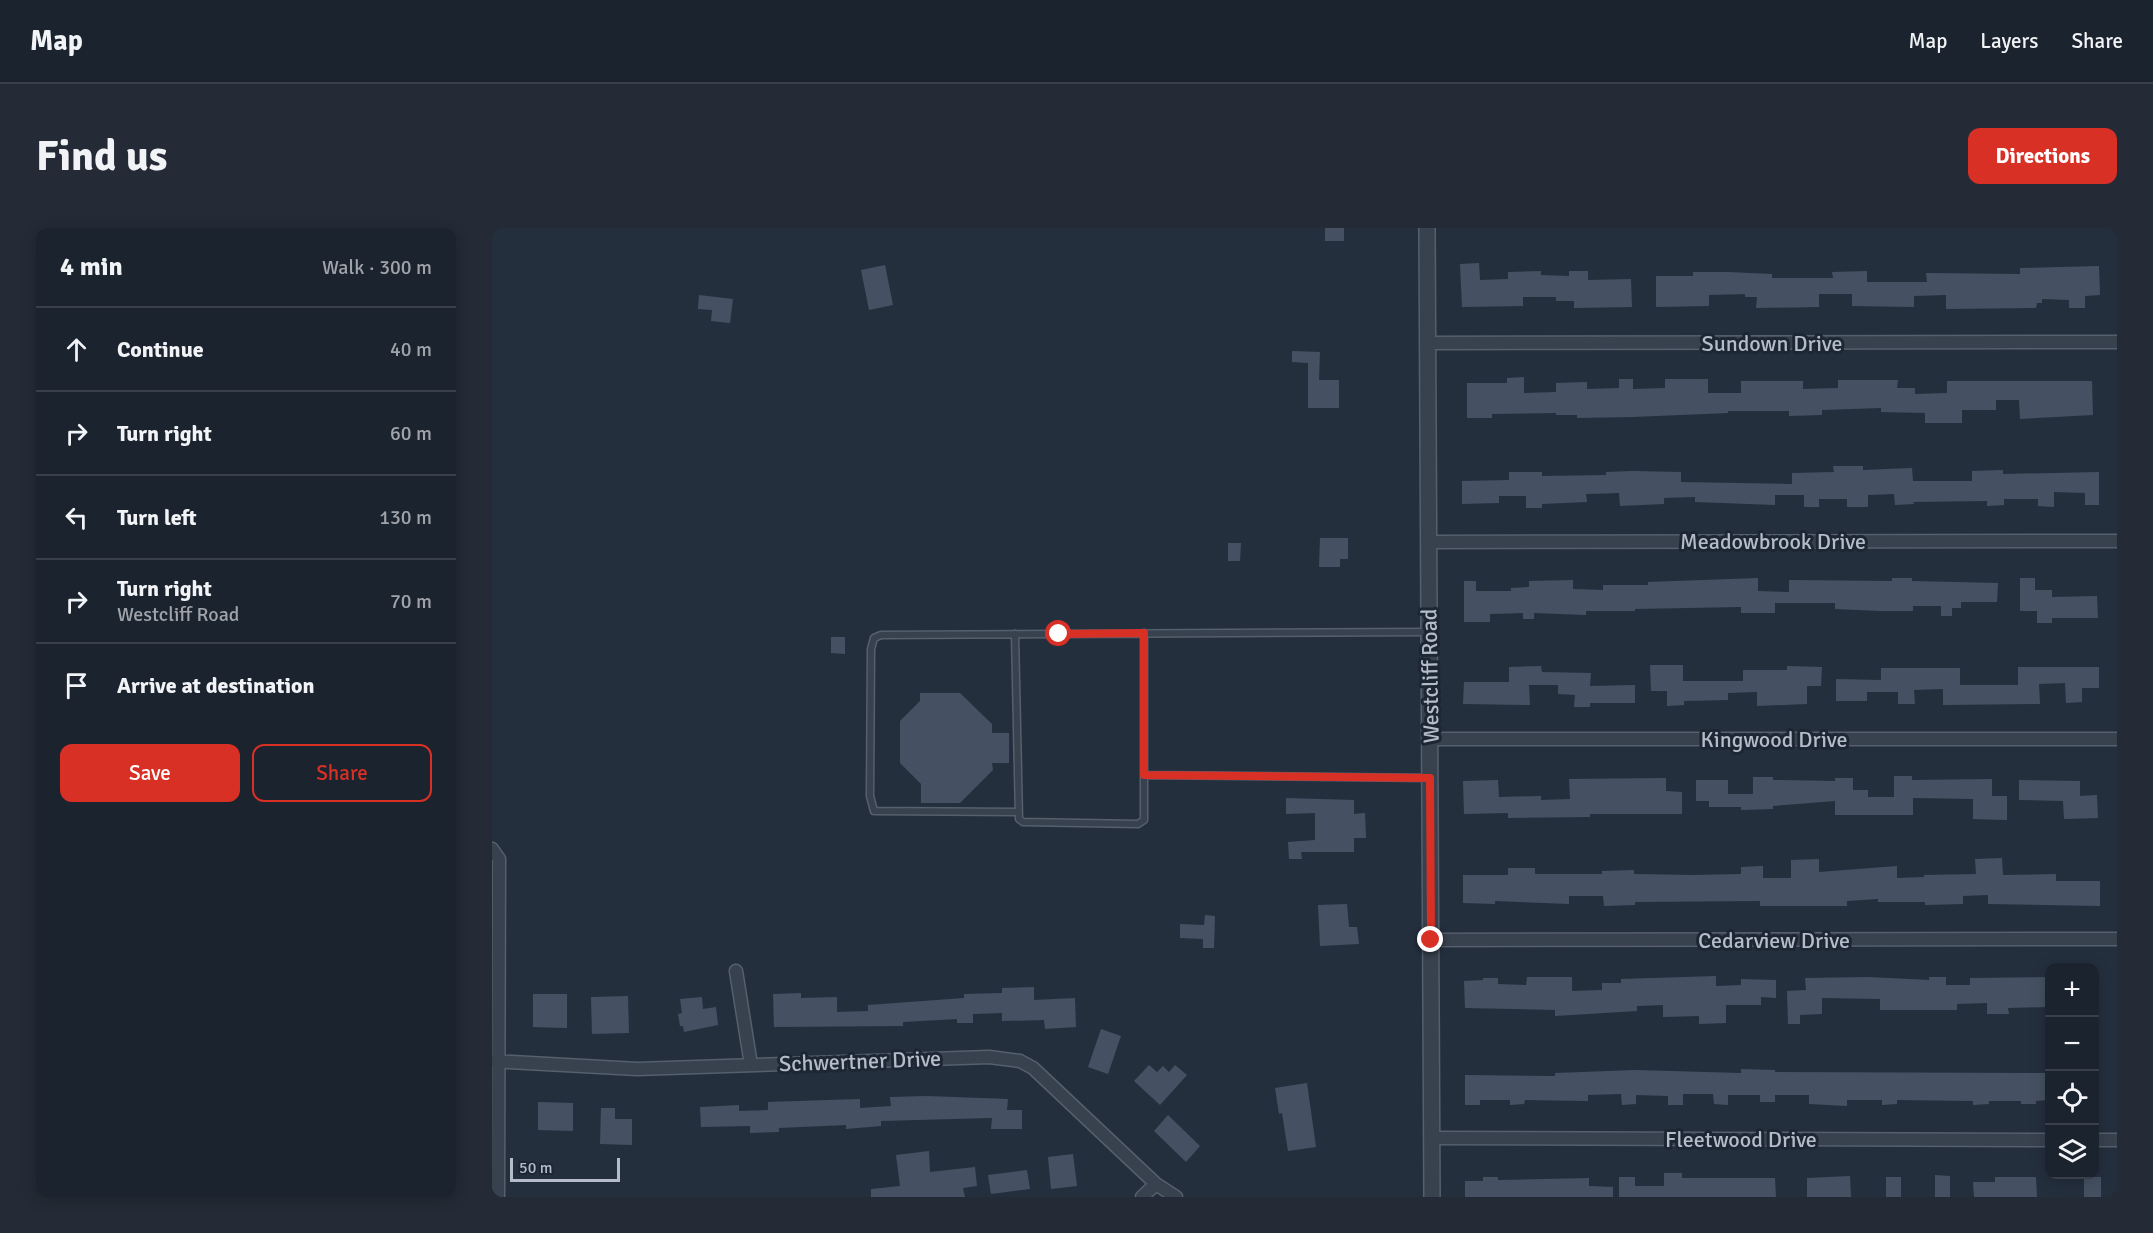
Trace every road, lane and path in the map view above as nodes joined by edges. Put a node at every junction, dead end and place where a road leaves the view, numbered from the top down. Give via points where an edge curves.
1 (1427, 228) edge
2 (2117, 342) edge
3 (1428, 344) junction
4 (2117, 541) edge
5 (1428, 542) junction
6 (1429, 632) junction
7 (1144, 633) junction
8 (1014, 634) junction
9 (1430, 739) junction
10 (2117, 739) edge
11 (1144, 775) junction
12 (1430, 778) junction
13 (1017, 812) junction
14 (492, 849) edge
15 (495, 913) edge
16 (2117, 939) edge
17 (1431, 940) junction
18 (736, 971) dead end
19 (496, 1061) edge
20 (751, 1065) junction
21 (1432, 1138) junction
22 (2045, 1140) edge
23 (2099, 1140) edge
24 (2117, 1140) edge
25 (1156, 1184) junction
26 (498, 1197) edge
27 (1142, 1197) edge
28 (1176, 1197) edge
29 (1432, 1197) edge

1 - 3 street, Westcliff Road
2 - 3 street, Sundown Drive
3 - 5 street, Westcliff Road
4 - 5 street, Meadowbrook Drive
5 - 6 street, Westcliff Road
6 - 7 lane
6 - 9 street, Westcliff Road
7 - 8 lane
7 - 11 lane
8 - 13 lane
8 - 13 lane via 881,634 874,638 870,649 870,796 874,811 880,813
9 - 10 street, Kingwood Drive
9 - 12 street, Westcliff Road
11 - 12 lane
11 - 13 lane via 1144,820 1138,824 1023,822
12 - 17 street, Westcliff Road
14 - 15 street via 499,859
15 - 19 street
16 - 17 street, Cedarview Drive
17 - 21 street, Westcliff Road
18 - 20 street
19 - 20 street, Schwertner Drive via 637,1069
19 - 26 street
20 - 25 street, Schwertner Drive via 989,1057 1020,1061 1058,1090
21 - 22 street, Fleetwood Drive
21 - 29 street, Westcliff Road
23 - 24 street
25 - 27 street
25 - 28 street, Schwertner Drive

